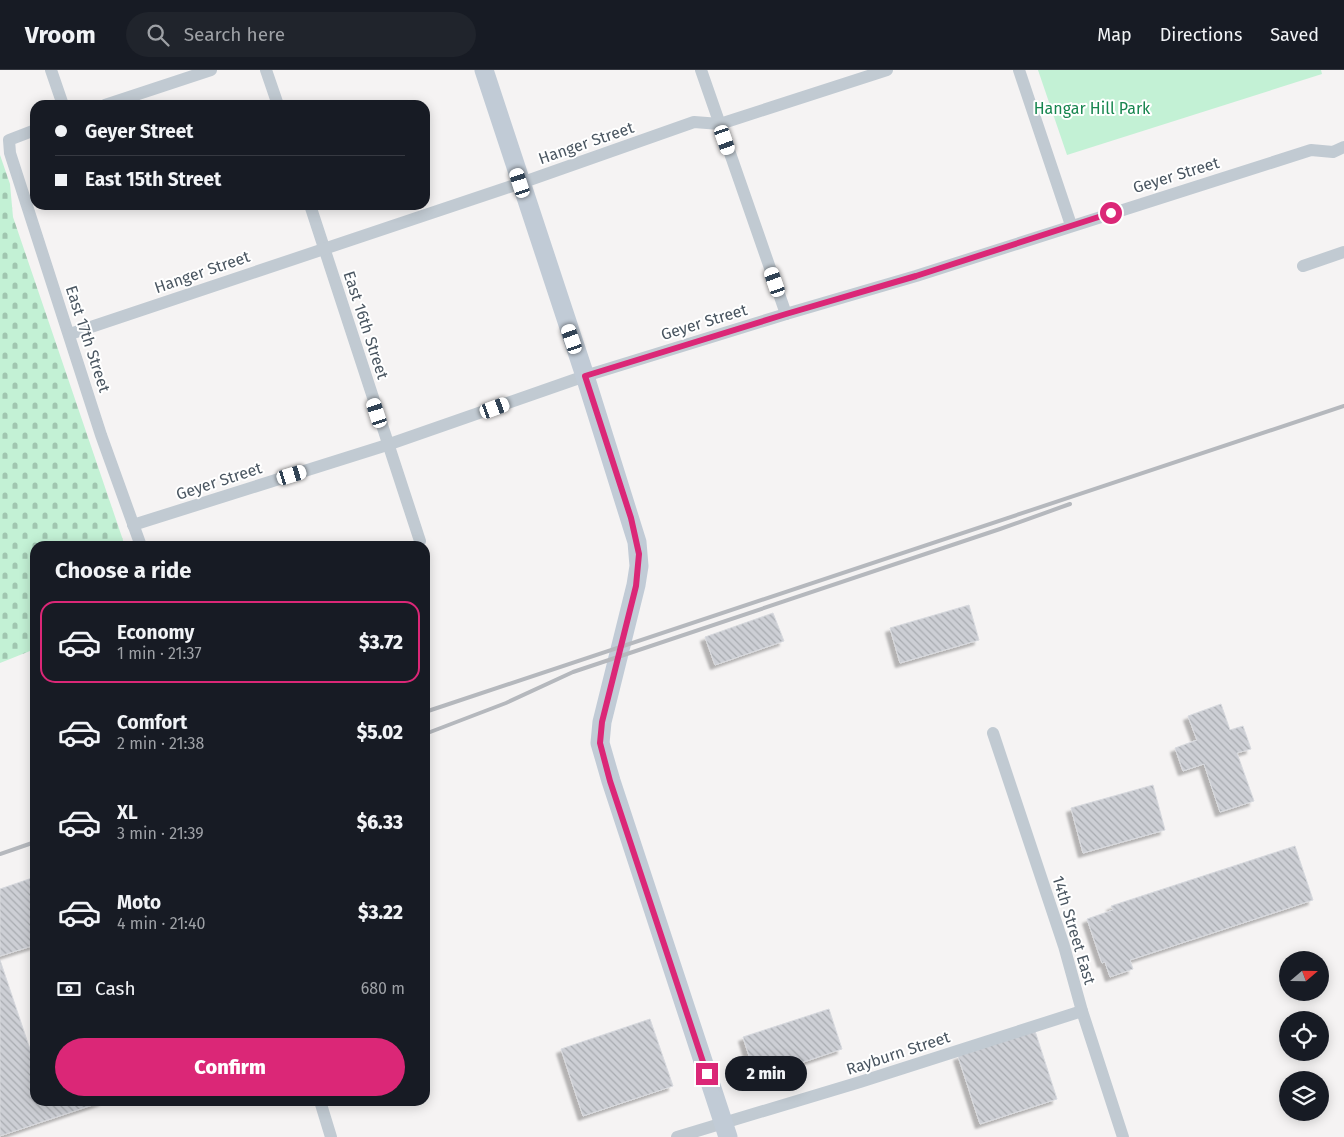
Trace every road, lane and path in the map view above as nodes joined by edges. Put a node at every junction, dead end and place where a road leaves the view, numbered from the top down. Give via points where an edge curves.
1 (52, 70) edge
2 (211, 70) edge
3 (266, 70) edge
4 (484, 70) edge
5 (701, 70) edge
6 (887, 70) edge
7 (1019, 70) edge
8 (61, 100) edge
9 (120, 100) edge
10 (276, 100) edge
11 (720, 124) junction
12 (30, 132) edge
13 (1344, 147) edge
14 (520, 183) junction
15 (312, 210) edge
16 (1071, 225) junction
17 (324, 248) junction
18 (1344, 252) edge
19 (1303, 266) dead end
20 (786, 314) junction
21 (70, 334) junction
22 (585, 376) junction
23 (387, 445) junction
24 (133, 525) junction
25 (420, 540) dead end
26 (138, 541) edge
27 (993, 733) dead end
28 (1082, 1011) junction
29 (322, 1106) edge
30 (726, 1129) edge
31 (332, 1137) edge
32 (677, 1137) edge
33 (1123, 1137) edge

1 - 8 street
2 - 9 street
3 - 10 street
4 - 14 street
5 - 11 street
6 - 11 street, Hanger Street
7 - 16 street
11 - 14 street, Hanger Street via 694,122
11 - 20 street
12 - 21 street, East 17th Street via 9,140 10,153
13 - 16 street, Geyer Street via 1334,152 1311,150
14 - 17 street, Hanger Street
14 - 22 street
15 - 17 street, East 16th Street
16 - 20 street, Geyer Street
17 - 21 street, Hanger Street
17 - 23 street, East 16th Street
18 - 19 street
20 - 22 street, Geyer Street
21 - 24 street, East 17th Street
22 - 23 street, Geyer Street
22 - 30 street via 631,518 639,554 636,586 604,709 600,743
23 - 24 street, Geyer Street
23 - 25 street, East 16th Street
24 - 26 street, East 17th Street
27 - 28 street, 14th Street East via 1064,946
28 - 30 street, Rayburn Street
28 - 33 street, 14th Street East
29 - 31 street
30 - 32 street, Rayburn Street

